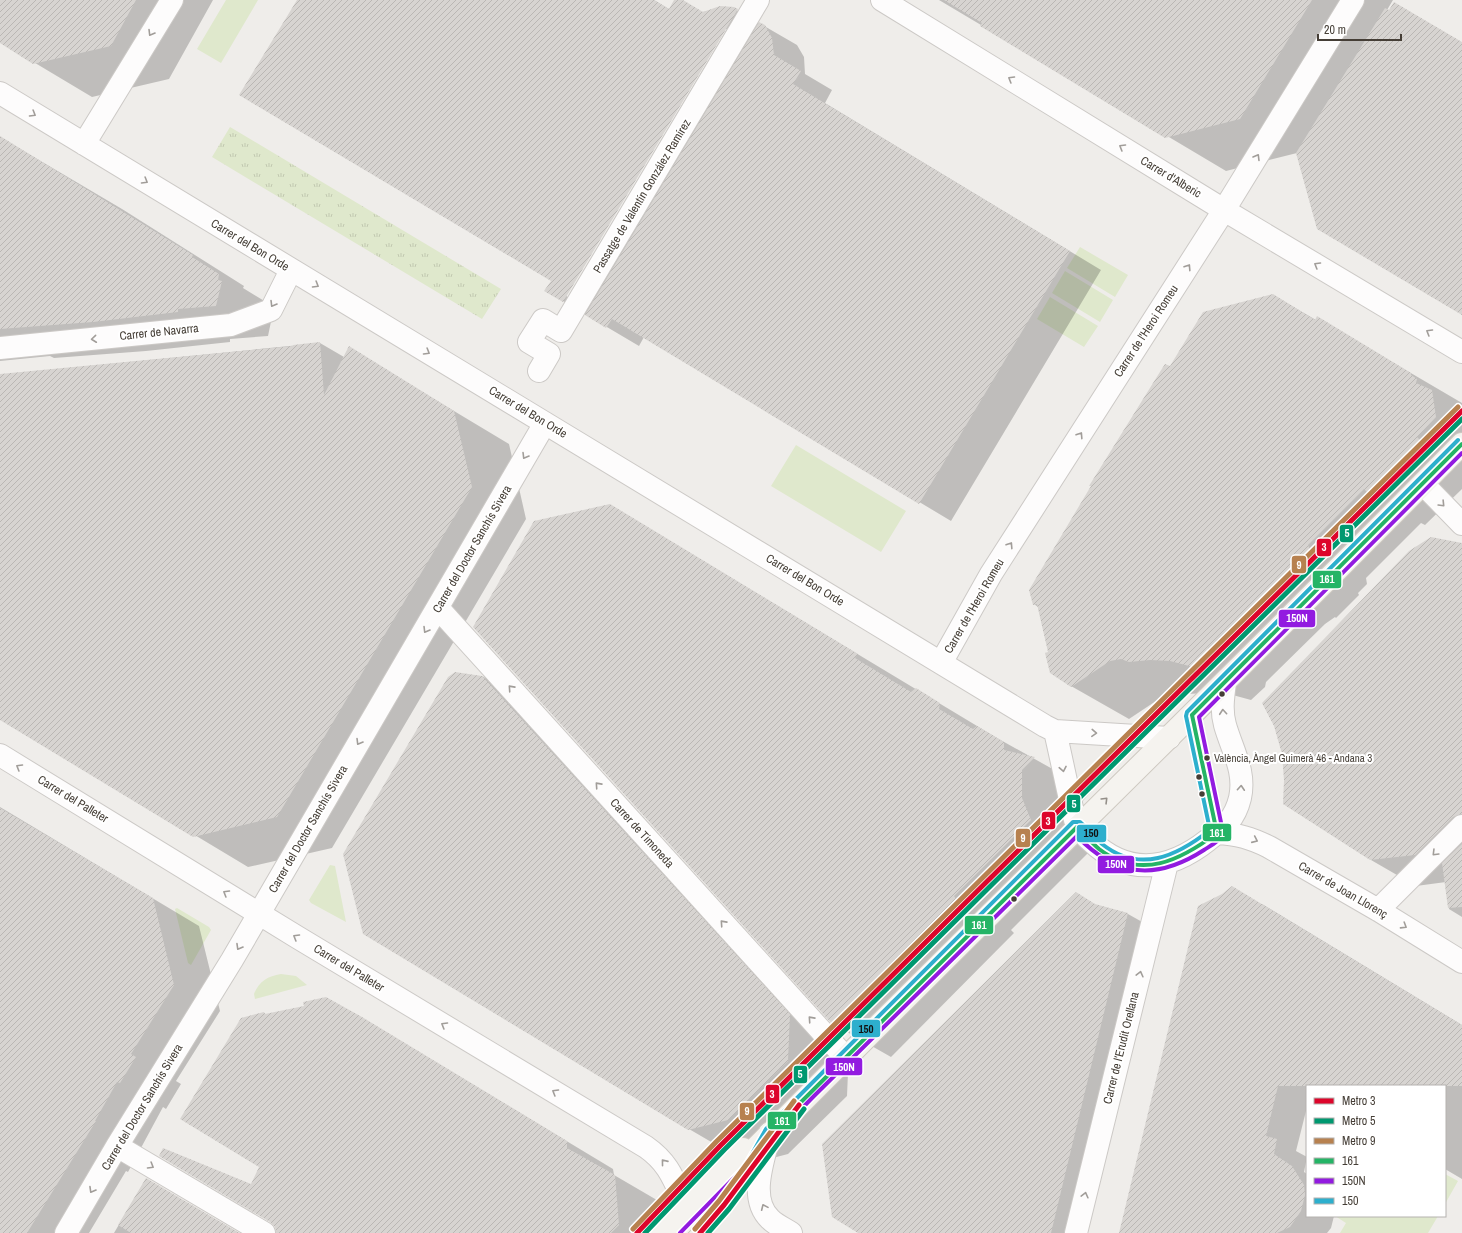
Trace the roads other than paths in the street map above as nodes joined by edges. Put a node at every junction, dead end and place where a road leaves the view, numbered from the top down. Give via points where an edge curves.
1 (172, 0) edge
2 (758, 0) edge
3 (882, 0) edge
4 (1353, 0) edge
5 (0, 93) edge
6 (84, 144) junction
7 (1224, 210) junction
8 (292, 270) junction
9 (0, 348) edge
10 (1462, 352) edge
11 (544, 363) dead end
12 (545, 423) junction
13 (1462, 444) edge
14 (1423, 484) junction
15 (1462, 524) edge
16 (438, 608) junction
17 (941, 663) junction
18 (1225, 683) junction
19 (1056, 731) junction
20 (1169, 738) junction
21 (0, 755) edge
22 (1462, 826) edge
23 (1078, 827) junction
24 (1217, 833) junction
25 (1167, 863) junction
26 (1378, 910) junction
27 (259, 913) junction
28 (1462, 962) edge
29 (846, 1058) junction
30 (770, 1133) junction
31 (117, 1146) junction
32 (682, 1197) junction
33 (66, 1233) edge
34 (264, 1233) edge
35 (645, 1233) edge
36 (672, 1233) edge
37 (791, 1233) edge
38 (1076, 1233) edge

1 -> 6 street
2 - 11 street, Passatge de Valentín González Ramírez via 561,331 543,320 529,342
7 -> 3 street, Carrer d'Alberic
7 -> 4 street, Carrer de l'Heroi Romeu
5 -> 6 street, Carrer del Bon Orde
6 -> 8 street, Carrer del Bon Orde
10 -> 7 street, Carrer d'Alberic
17 -> 7 street, Carrer de l'Heroi Romeu via 991,574
8 -> 9 street, Carrer de Navarra via 271,310 231,325
8 -> 12 street, Carrer del Bon Orde
12 -> 16 street, Carrer del Doctor Sanchís Sivera
12 - 17 street, Carrer del Bon Orde
13 - 14 main road
14 -> 15 street
14 - 18 main road
16 -> 27 street, Carrer del Doctor Sanchís Sivera
29 -> 16 street, Carrer de Timoneda
17 - 19 street, Carrer del Bon Orde via 1040,724
18 - 20 main road
24 -> 18 street via 1232,820 1240,798 1242,774 1225,725
19 -> 20 street
19 -> 23 street
23 -> 20 main road
27 -> 21 street, Carrer del Palleter
22 -> 26 street
23 - 25 street via 1102,850 1127,863 1152,866
23 - 29 main road
24 - 25 street via 1192,852
24 -> 26 street, Carrer de Joan Llorenç via 1238,834 1253,839
38 -> 25 street, Carrer de l’Erudit Orellana
26 -> 28 street, Carrer de Joan Llorenç
27 -> 31 street, Carrer del Doctor Sanchís Sivera
32 -> 27 street, Carrer del Palleter via 669,1169 659,1156 646,1147
29 - 30 main road
30 - 32 main road via 711,1169
30 - 36 main road
37 -> 30 street via 770,1219 762,1206 760,1174
31 -> 33 street, Carrer del Doctor Sanchís Sivera
31 -> 34 street
32 - 35 main road

